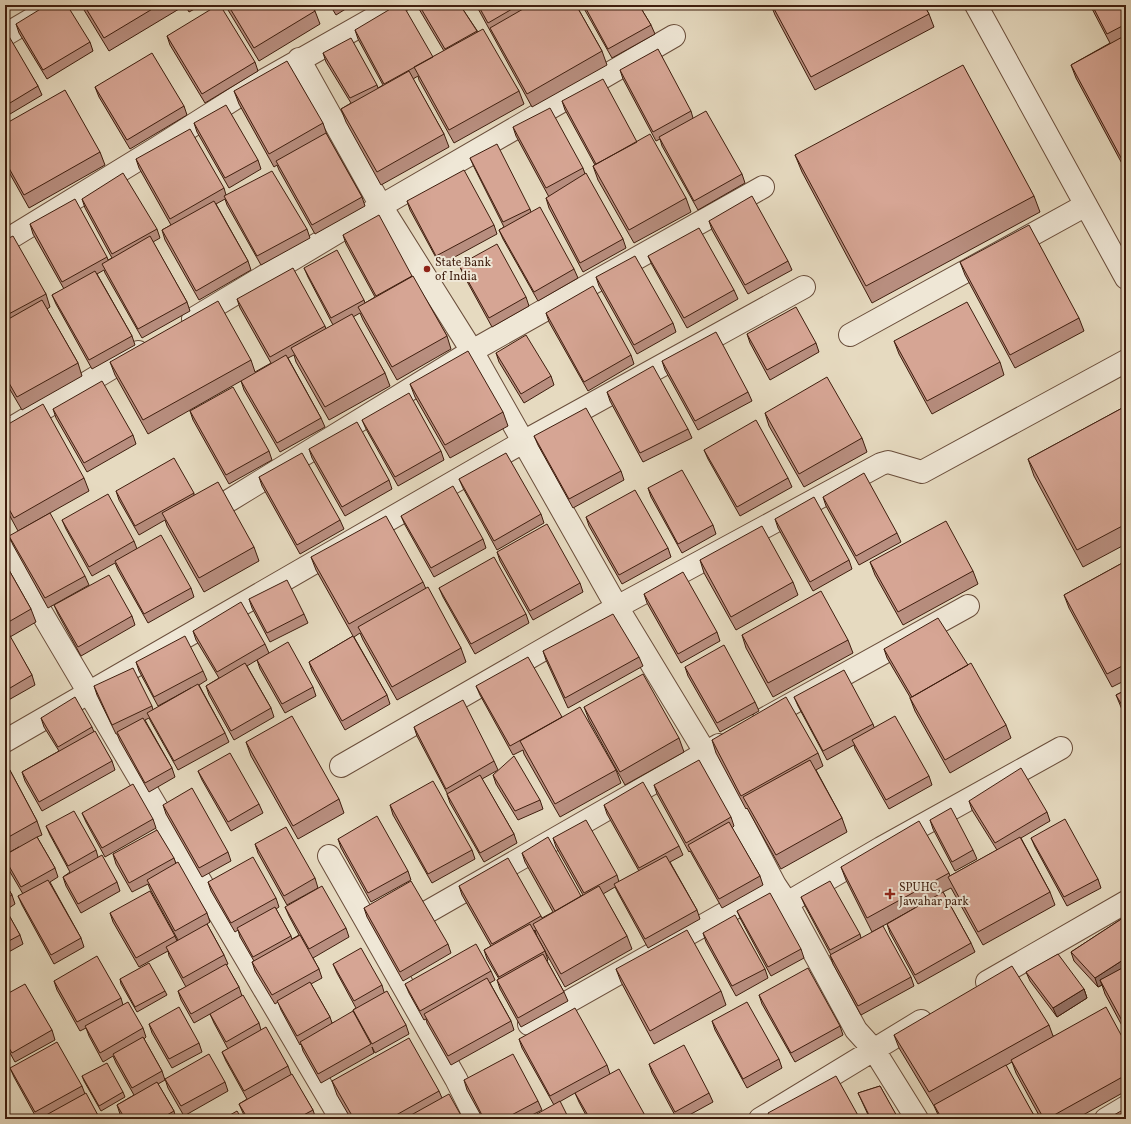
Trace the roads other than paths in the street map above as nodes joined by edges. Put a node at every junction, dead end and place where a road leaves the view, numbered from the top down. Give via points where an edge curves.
1 (56, 5) edge
2 (396, 5) edge
3 (976, 5) edge
4 (5, 34) edge
5 (674, 36) dead end
6 (299, 59) junction
7 (763, 187) dead end
8 (1086, 205) junction
9 (381, 206) junction
10 (5, 241) edge
11 (1126, 278) edge
12 (804, 287) dead end
13 (176, 329) edge
14 (850, 335) dead end
15 (155, 342) edge
16 (472, 351) junction
17 (1126, 361) edge
18 (5, 432) edge
19 (523, 442) junction
20 (230, 500) edge
21 (5, 551) edge
22 (968, 606) dead end
23 (617, 607) junction
24 (88, 693) junction
25 (5, 741) edge
26 (1061, 748) dead end
27 (705, 752) junction
28 (341, 766) dead end
29 (329, 856) dead end
30 (775, 885) junction
31 (1126, 902) edge
32 (787, 903) junction
33 (429, 911) edge
34 (969, 992) edge
35 (935, 1012) edge
36 (529, 1024) edge
37 (874, 1050) junction
38 (1126, 1107) edge
39 (340, 1119) edge
40 (476, 1119) edge
41 (760, 1119) edge
42 (917, 1119) edge
43 (1106, 1119) edge

1 - 4 street
2 - 6 street
3 - 8 street
5 - 9 street
6 - 9 street
6 - 10 street
7 - 16 street
8 - 11 street
8 - 14 street
9 - 13 street
9 - 16 street
12 - 19 street
15 - 18 street
16 - 19 street
16 - 20 street
17 - 23 street via 922,472 888,462 881,464
19 - 23 street
19 - 24 street
21 - 24 street
22 - 27 street
23 - 27 street
23 - 28 street
24 - 25 street
24 - 39 street
26 - 32 street
27 - 30 street
27 - 33 street
29 - 40 street via 456,1079
30 - 32 street
30 - 36 street
31 - 34 street
32 - 37 street via 856,1030
35 - 37 street
37 - 41 street
37 - 42 street
38 - 43 street

